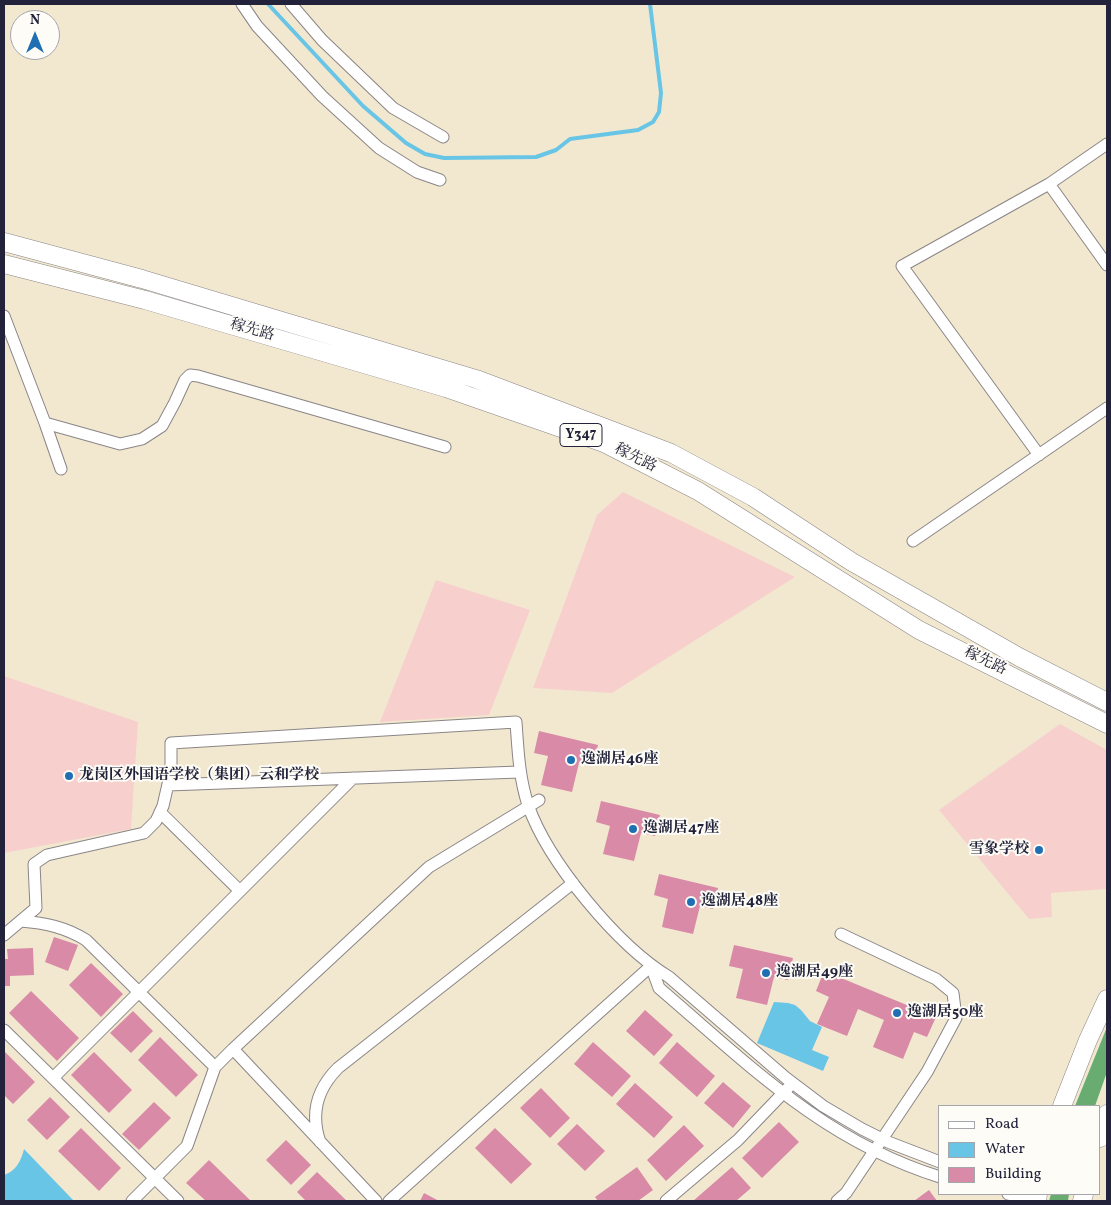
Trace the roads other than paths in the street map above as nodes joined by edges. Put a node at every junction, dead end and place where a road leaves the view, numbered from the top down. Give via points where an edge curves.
1 (242, 4) edge
2 (291, 4) edge
3 (443, 137) dead end
4 (1107, 144) edge
5 (440, 180) dead end
6 (1049, 184) junction
7 (4, 242) edge
8 (4, 264) edge
9 (1107, 265) edge
10 (4, 316) edge
11 (1107, 408) edge
12 (45, 423) junction
13 (445, 447) dead end
14 (1039, 455) junction
15 (61, 470) dead end
16 (913, 541) dead end
17 (1107, 702) edge
18 (1107, 724) edge
19 (519, 772) junction
20 (353, 778) junction
21 (168, 784) junction
22 (534, 803) junction
23 (160, 812) junction
24 (573, 883) junction
25 (240, 891) junction
26 (21, 922) junction
27 (841, 934) dead end
28 (4, 935) edge
29 (651, 966) junction
30 (139, 992) junction
31 (1107, 999) edge
32 (4, 1030) edge
33 (233, 1049) junction
34 (215, 1067) junction
35 (53, 1078) junction
36 (792, 1083) junction
37 (783, 1094) junction
38 (1062, 1105) edge
39 (1107, 1114) edge
40 (1101, 1135) edge
41 (882, 1139) junction
42 (320, 1142) junction
43 (874, 1151) junction
44 (938, 1161) edge
45 (938, 1176) edge
46 (155, 1179) junction
47 (1015, 1195) edge
48 (1037, 1198) edge
49 (132, 1201) edge
50 (178, 1201) edge
51 (376, 1201) edge
52 (389, 1201) edge
53 (666, 1201) edge
54 (837, 1201) edge

1 - 5 street via 257,26 322,96 379,148 416,172
2 - 3 street via 322,40 393,108
4 - 6 street
6 - 9 street
6 - 14 street via 902,266
7 - 17 main road, 稼先路 / Y347 via 142,279 476,379 671,453 752,497 852,562 1019,657
8 - 18 main road, 稼先路 / Y347 via 145,300 446,388 604,443 698,491 919,630
10 - 12 street
11 - 14 street
12 - 13 street via 120,444 142,439 162,426 190,375
12 - 15 street
14 - 16 street
19 - 20 street
19 - 21 street via 516,722 171,743
19 - 22 street
20 - 21 street
20 - 25 street
21 - 23 street
22 - 24 street via 549,846
22 - 33 street via 429,867
23 - 25 street
23 - 26 street via 144,834 46,855 34,864 36,908
24 - 29 street via 602,919
24 - 42 street via 328,1078 321,1090 315,1116
25 - 30 street
26 - 28 street
26 - 30 street via 54,925 76,934
27 - 41 street via 936,979 952,993 956,1018 927,1072
29 - 36 street
29 - 37 street via 659,988
29 - 52 street
30 - 34 street
30 - 35 street
31 - 38 main road
32 - 35 street
33 - 34 street
33 - 42 street
34 - 46 street via 187,1146
35 - 46 street
36 - 37 street
36 - 41 street via 842,1118
37 - 43 street via 834,1130
37 - 53 street via 726,1151
39 - 40 main road
41 - 43 street
41 - 44 street
42 - 51 street
43 - 45 street
43 - 54 street
46 - 49 street
46 - 50 street
47 - 48 street

